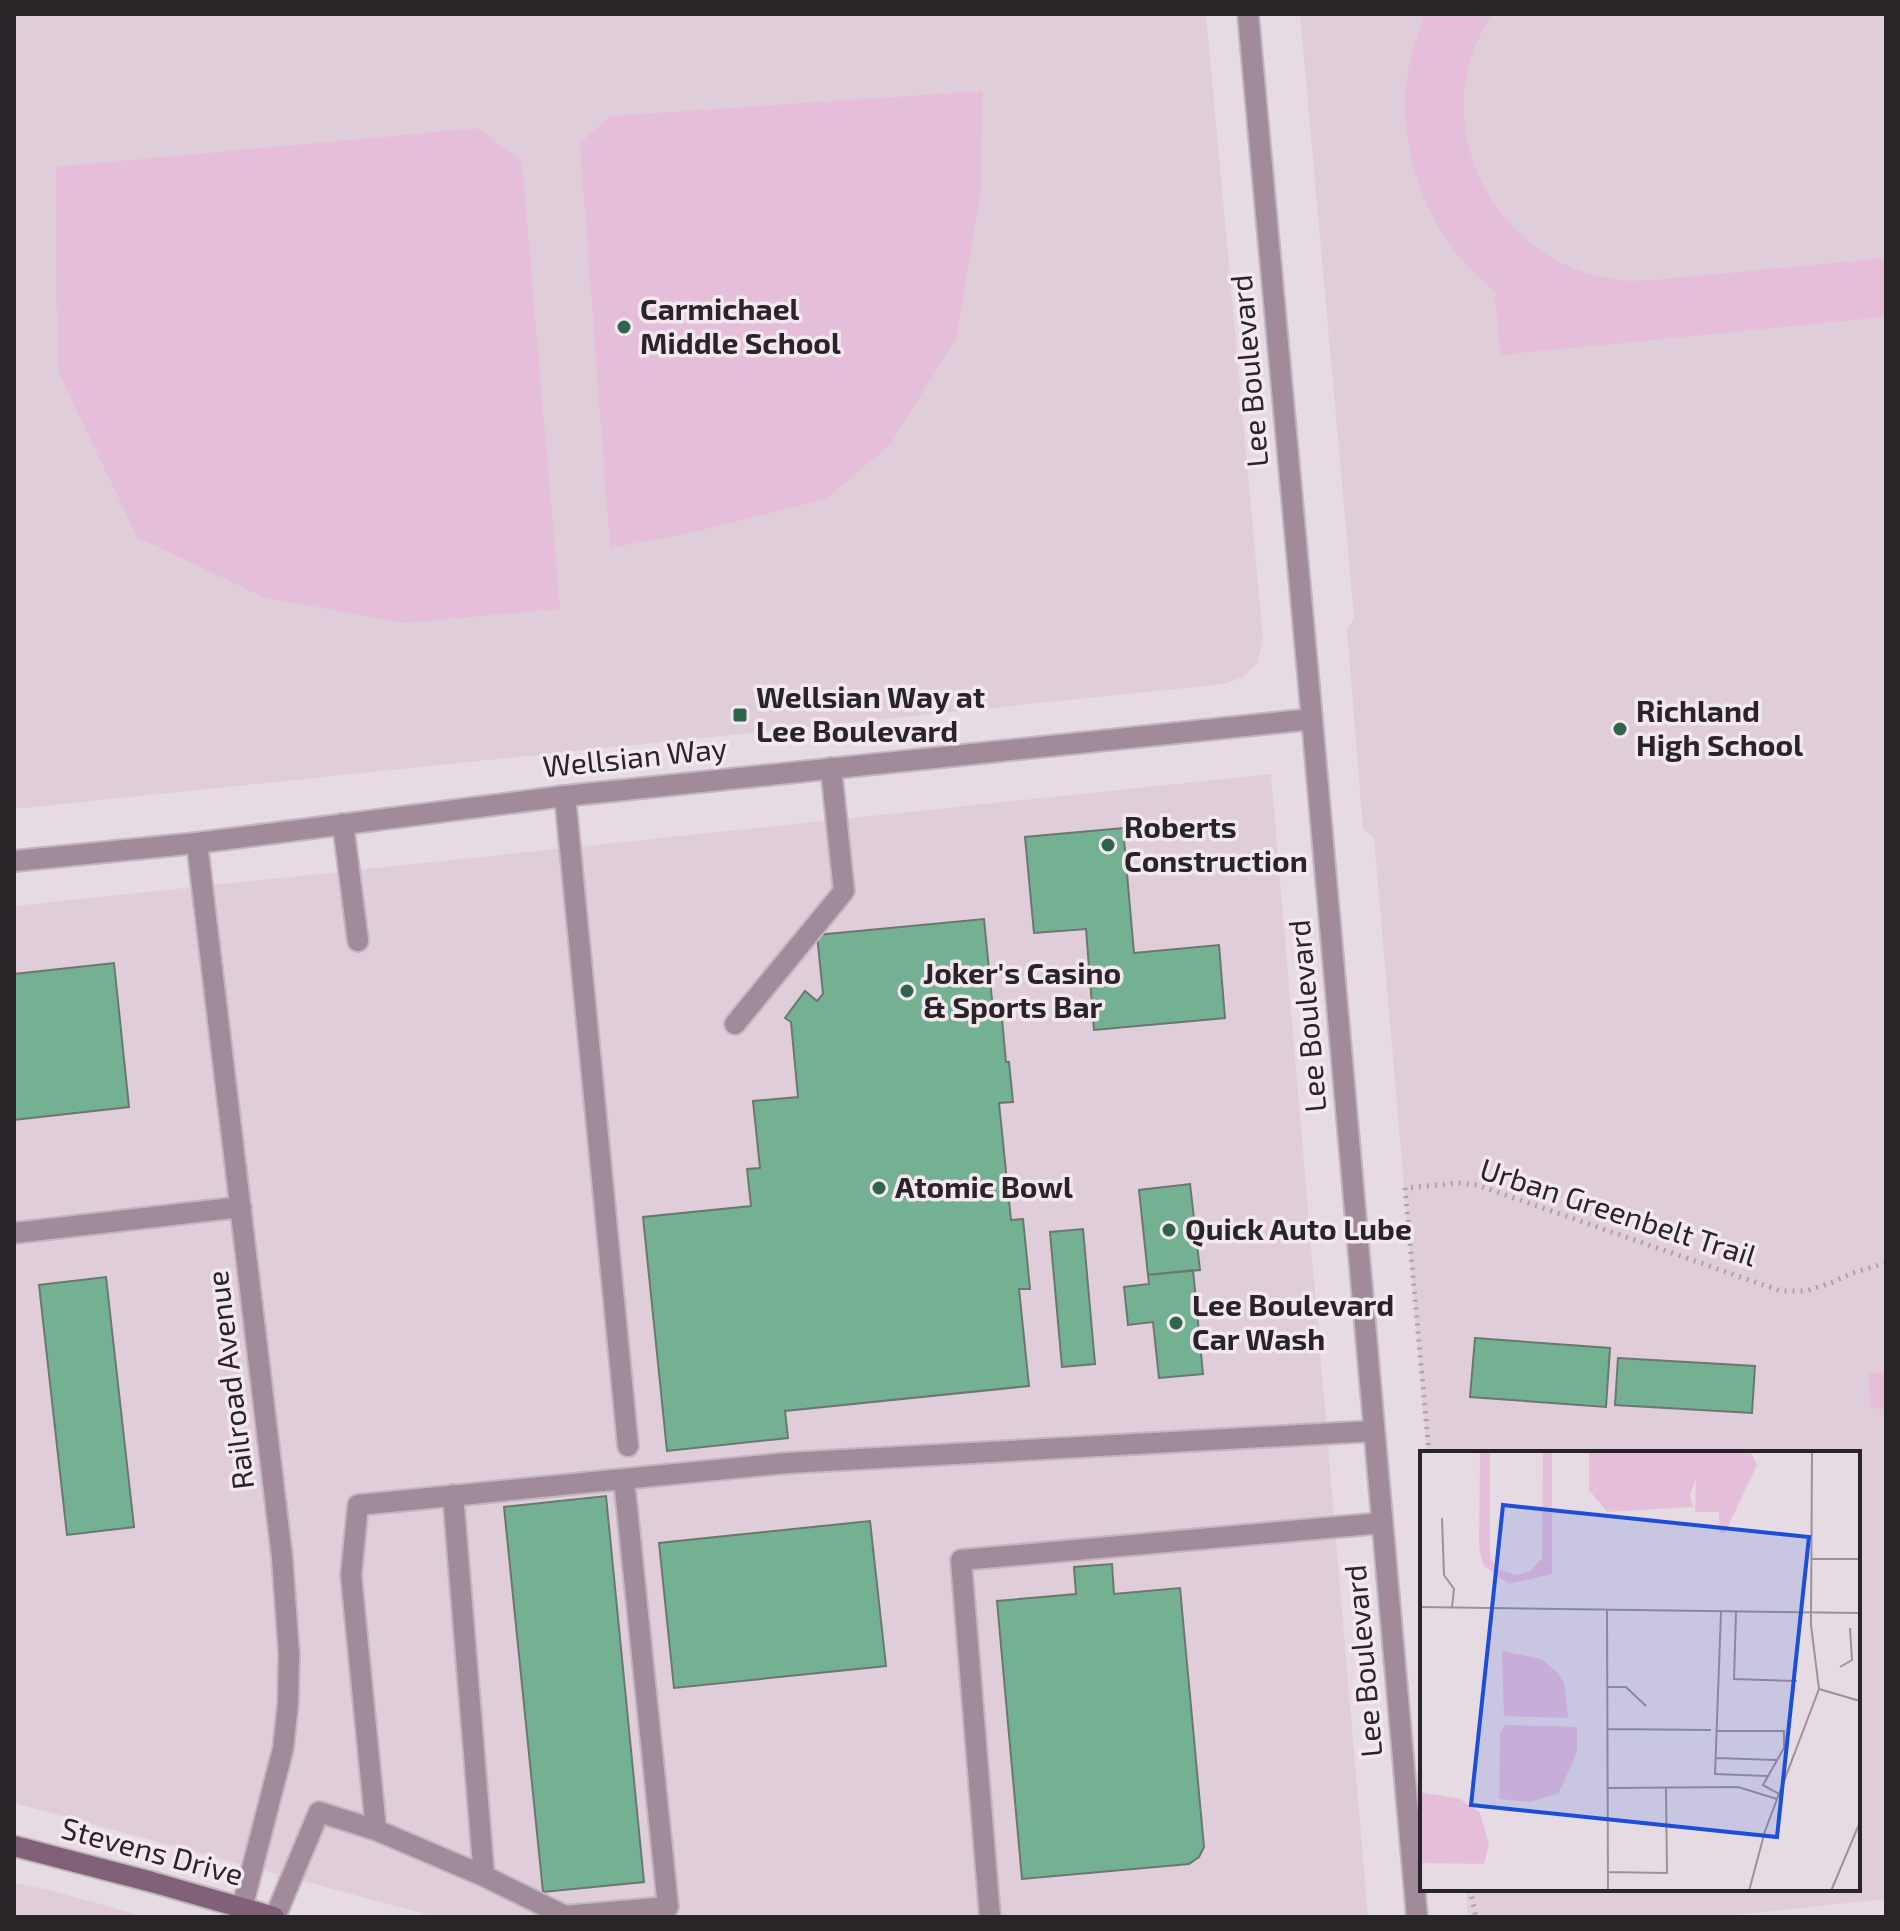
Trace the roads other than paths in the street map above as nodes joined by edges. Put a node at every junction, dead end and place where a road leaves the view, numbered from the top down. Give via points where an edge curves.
1 (1248, 14) edge
2 (1312, 719) junction
3 (831, 768) junction
4 (565, 796) junction
5 (343, 824) junction
6 (197, 843) junction
7 (14, 861) edge
8 (358, 941) dead end
9 (735, 1024) dead end
10 (241, 1207) junction
11 (14, 1233) edge
12 (1374, 1431) junction
13 (628, 1446) dead end
14 (624, 1479) junction
15 (453, 1495) junction
16 (1382, 1523) junction
17 (376, 1830) junction
18 (14, 1846) edge
19 (484, 1876) junction
20 (242, 1908) junction
21 (274, 1917) edge
22 (990, 1917) edge
23 (1417, 1917) edge

1 - 2 street, Lee Boulevard
2 - 3 street, Wellsian Way
2 - 12 street, Lee Boulevard
3 - 4 street, Wellsian Way
3 - 9 street via 844,891
4 - 5 street, Wellsian Way
4 - 13 street
5 - 6 street, Wellsian Way
5 - 8 street
6 - 7 street, Wellsian Way
6 - 10 street, Railroad Avenue
10 - 11 street
10 - 20 street, Railroad Avenue via 289,1654 283,1749
12 - 14 street via 787,1463
12 - 16 street, Lee Boulevard
14 - 15 street
14 - 19 street via 668,1907 565,1916
15 - 17 street via 358,1505 351,1575
15 - 19 street
16 - 22 street via 961,1560
16 - 23 street, Lee Boulevard
17 - 19 street
17 - 21 street via 319,1812
18 - 20 main road, Stevens Drive
20 - 21 main road, Stevens Drive

